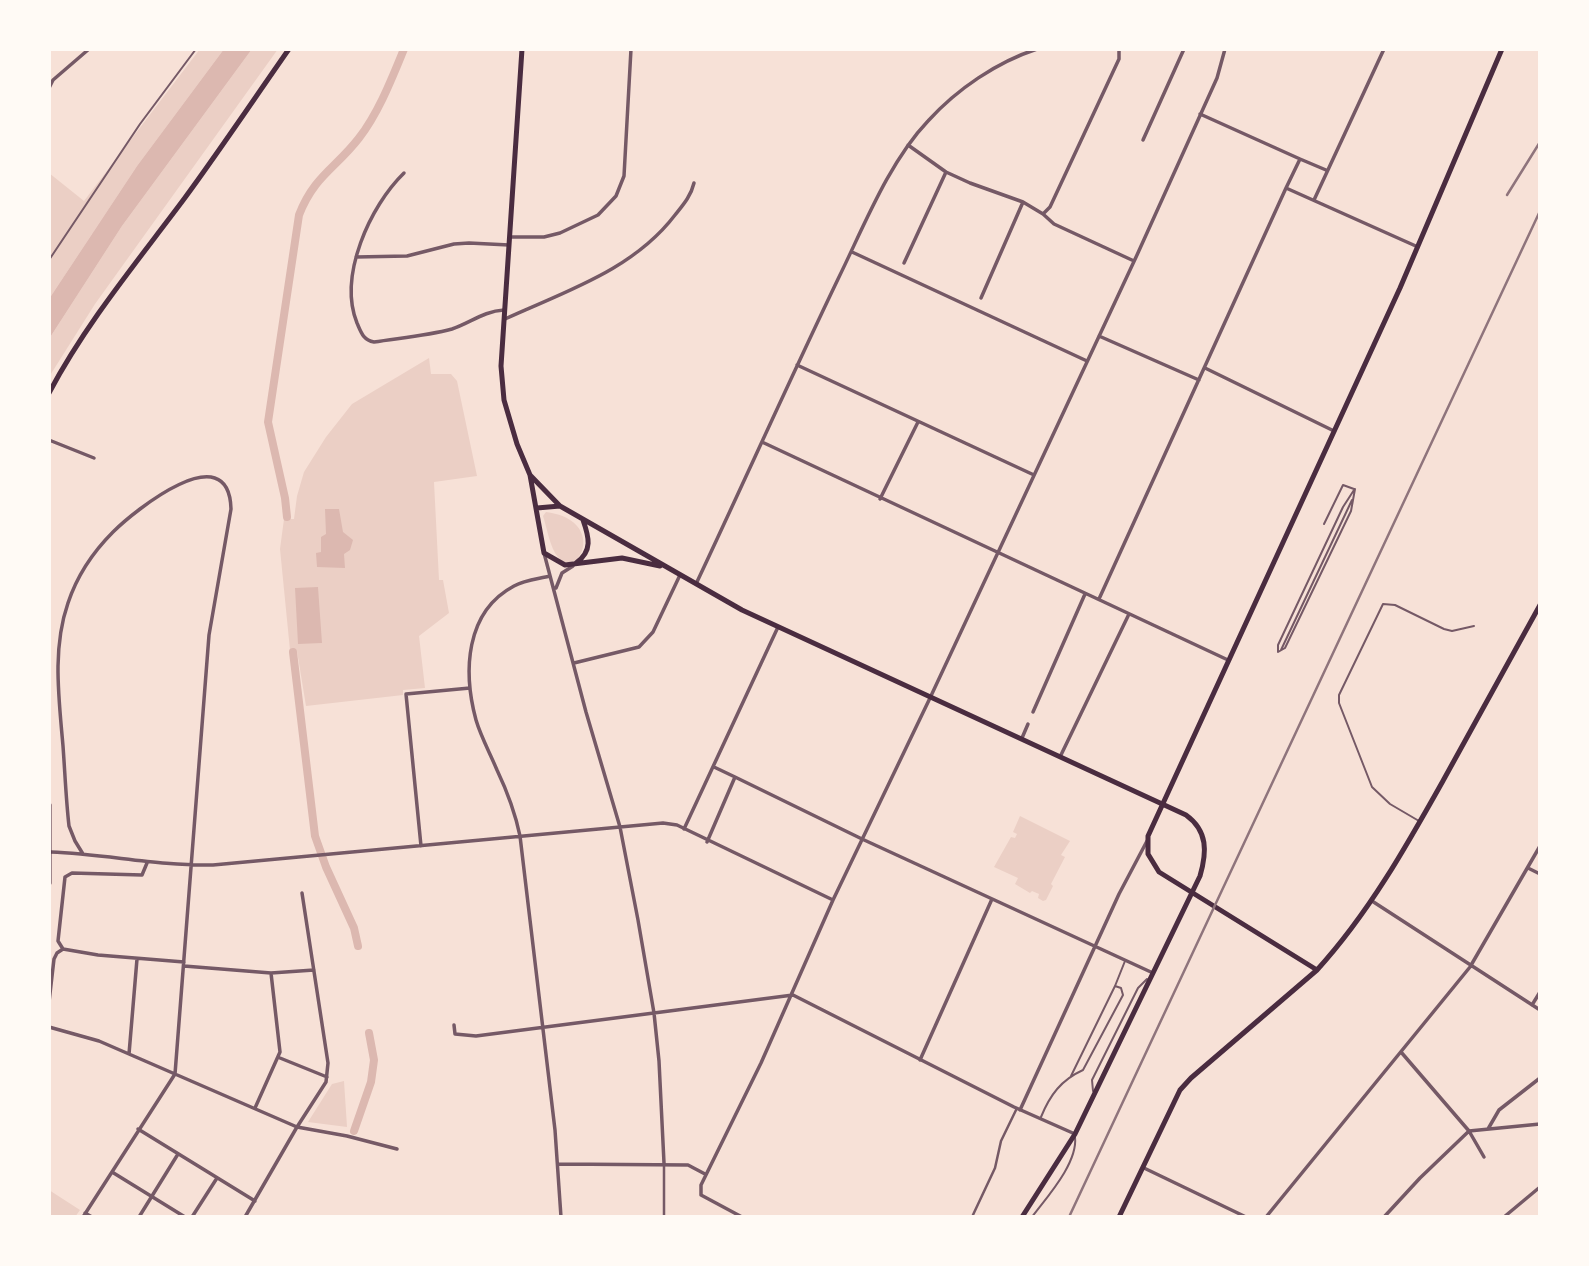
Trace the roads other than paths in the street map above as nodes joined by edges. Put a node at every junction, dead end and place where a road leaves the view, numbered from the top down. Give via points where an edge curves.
1 (89, 49) edge
2 (196, 49) edge
3 (289, 49) edge
4 (522, 49) edge
5 (631, 49) edge
6 (1037, 49) edge
7 (1119, 49) edge
8 (1184, 49) edge
9 (1225, 49) edge
10 (1384, 49) edge
11 (1502, 49) edge
12 (49, 88) edge
13 (1200, 114) junction
14 (1143, 140) dead end
15 (908, 145) junction
16 (1300, 159) junction
17 (1326, 170) junction
18 (946, 172) junction
19 (404, 173) dead end
20 (694, 183) dead end
21 (1286, 188) junction
22 (1314, 200) junction
23 (1023, 202) junction
24 (1043, 214) junction
25 (509, 237) junction
26 (509, 245) junction
27 (1418, 247) junction
28 (852, 252) junction
29 (356, 257) junction
30 (49, 260) edge
31 (1134, 261) junction
32 (904, 263) dead end
33 (981, 298) dead end
34 (504, 310) junction
35 (503, 320) junction
36 (1099, 336) junction
37 (1087, 361) junction
38 (797, 365) junction
39 (1205, 368) junction
40 (1199, 380) junction
41 (49, 393) edge
42 (918, 422) junction
43 (1334, 431) junction
44 (49, 440) edge
45 (762, 442) junction
46 (94, 458) dead end
47 (530, 475) junction
48 (1034, 475) junction
49 (1355, 489) junction
50 (880, 499) junction
51 (560, 506) junction
52 (537, 508) junction
53 (583, 520) junction
54 (1324, 524) dead end
55 (544, 553) junction
56 (997, 554) junction
57 (573, 566) junction
58 (663, 567) junction
59 (680, 575) junction
60 (550, 576) junction
61 (696, 584) junction
62 (555, 590) junction
63 (1085, 594) junction
64 (1099, 599) junction
65 (1539, 610) edge
66 (1129, 614) junction
67 (1474, 626) dead end
68 (778, 627) junction
69 (1228, 660) junction
70 (574, 663) junction
71 (470, 688) junction
72 (930, 698) junction
73 (1033, 712) dead end
74 (1028, 724) dead end
75 (1021, 740) junction
76 (1060, 758) junction
77 (713, 767) junction
78 (735, 778) junction
79 (1161, 804) junction
80 (49, 805) edge
81 (1420, 822) junction
82 (620, 827) junction
83 (684, 829) junction
84 (520, 836) junction
85 (862, 839) junction
86 (1147, 841) junction
87 (707, 842) junction
88 (421, 846) junction
89 (1540, 846) edge
90 (51, 852) edge
91 (83, 854) junction
92 (147, 863) junction
93 (192, 865) junction
94 (1528, 868) junction
95 (1540, 874) edge
96 (49, 883) edge
97 (302, 893) dead end
98 (992, 899) junction
99 (833, 900) junction
100 (1371, 900) junction
101 (1095, 946) junction
102 (64, 949) junction
103 (136, 959) junction
104 (1125, 960) junction
105 (184, 964) junction
106 (1471, 967) junction
107 (314, 970) junction
108 (1317, 970) junction
109 (271, 973) junction
110 (1153, 973) junction
111 (1115, 986) junction
112 (1540, 992) edge
113 (793, 995) junction
114 (49, 1002) edge
115 (1532, 1005) junction
116 (1540, 1010) edge
117 (654, 1013) junction
118 (454, 1025) dead end
119 (49, 1027) edge
120 (542, 1027) junction
121 (1401, 1052) junction
122 (129, 1055) junction
123 (279, 1057) junction
124 (920, 1059) junction
125 (175, 1074) junction
126 (1071, 1076) junction
127 (327, 1077) junction
128 (1540, 1078) edge
129 (255, 1108) junction
130 (1018, 1109) junction
131 (1040, 1119) junction
132 (1540, 1124) edge
133 (296, 1127) junction
134 (138, 1129) junction
135 (1488, 1129) junction
136 (1469, 1132) junction
137 (1075, 1134) junction
138 (397, 1149) dead end
139 (178, 1154) junction
140 (1484, 1157) dead end
141 (664, 1163) junction
142 (558, 1164) junction
143 (1142, 1168) junction
144 (112, 1171) junction
145 (705, 1174) junction
146 (217, 1178) junction
147 (978, 1184) dead end
148 (986, 1187) junction
149 (1540, 1187) edge
150 (152, 1196) junction
151 (255, 1201) junction
152 (84, 1215) edge
153 (92, 1217) edge
154 (139, 1217) edge
155 (185, 1217) edge
156 (192, 1217) edge
157 (245, 1217) edge
158 (561, 1217) edge
159 (664, 1217) edge
160 (742, 1217) edge
161 (972, 1217) edge
162 (1022, 1217) edge
163 (1032, 1217) edge
164 (1119, 1217) edge
165 (1246, 1217) edge
166 (1266, 1217) edge
167 (1384, 1217) edge
168 (1504, 1217) edge

1 - 12 street
2 - 30 lane
3 - 41 main road via 74,349
4 - 25 main road
5 - 25 street via 624,176 616,196 598,215 553,235
6 - 15 street via 1000,65 966,88 928,120
7 - 24 street via 1119,59 1050,208
8 - 14 street
9 - 13 street
10 - 17 street
11 - 27 main road
13 - 16 street
13 - 31 street
15 - 18 street
15 - 28 street
16 - 17 street
16 - 21 street
17 - 22 street
18 - 23 street
18 - 32 street
19 - 29 street via 373,214
20 - 35 street via 685,202 654,239 618,267
21 - 22 street
21 - 39 street
22 - 27 street
23 - 24 street
23 - 33 street
24 - 31 street via 1054,224
25 - 26 main road
26 - 29 street via 454,244 407,256
26 - 34 main road
27 - 43 main road
28 - 37 street
28 - 38 street
29 - 34 street via 351,282 353,312 367,341 453,328
31 - 36 street
34 - 35 main road
35 - 47 main road via 504,400
36 - 37 street
36 - 40 street
37 - 48 street
38 - 42 street
38 - 45 street
39 - 40 street
39 - 43 street
40 - 64 street
42 - 48 street
42 - 50 street
43 - 69 main road
44 - 46 street
45 - 50 street
45 - 61 street
47 - 51 main road
47 - 52 main road
48 - 56 street
49 - 49 lane via 1331,532 1278,652 1349,509
49 - 54 lane via 1343,485
50 - 56 street
51 - 52 main road
51 - 53 main road
52 - 55 main road
53 - 57 main road via 588,550
53 - 58 main road
55 - 57 main road via 559,564
55 - 60 street
56 - 63 street
56 - 72 street
57 - 58 main road via 622,558
57 - 62 street via 562,573
58 - 59 main road
59 - 61 main road
59 - 70 street via 653,632 639,647
60 - 62 street
60 - 71 street via 517,584 480,617 472,639
61 - 68 main road
62 - 70 street
63 - 64 street
63 - 73 street
64 - 66 street
65 - 81 main road
66 - 69 street
66 - 76 street
67 - 81 lane via 1452,631 1383,604 1339,695 1372,787
68 - 72 main road
68 - 77 street
69 - 79 main road
70 - 82 street
71 - 84 street via 476,721 514,808
71 - 88 street via 406,694
72 - 75 main road
72 - 85 street
74 - 75 street
75 - 76 main road
76 - 79 main road
77 - 78 street
77 - 83 street
78 - 85 street
78 - 87 street
79 - 86 main road
79 - 110 main road via 1186,815 1199,827 1205,848 1200,876
80 - 90 main road
81 - 100 main road
82 - 83 street via 663,823
82 - 84 street
82 - 117 street
83 - 87 street
84 - 88 street
84 - 120 street
85 - 98 street
85 - 99 street
86 - 101 street
86 - 108 main road via 1150,860 1159,872
87 - 99 street
88 - 93 street
89 - 94 street
90 - 91 street
90 - 96 main road
91 - 92 street
91 - 93 street via 71,834 58,654 72,593 80,574 112,533 137,510 197,477 209,477 228,493 230,509 209,635
92 - 93 street
92 - 102 street via 142,876 67,875 58,941
93 - 105 street
94 - 95 street
94 - 106 street
97 - 107 street
98 - 101 street
98 - 124 street
99 - 113 street
100 - 106 street
100 - 108 main road
101 - 104 street
101 - 130 street
102 - 103 street
102 - 114 street via 54,959
103 - 105 street
103 - 122 street
104 - 110 street
104 - 111 lane
105 - 109 street
105 - 125 street
106 - 115 street
106 - 121 street
107 - 109 street
107 - 127 street
108 - 143 main road via 1180,1090
109 - 123 street
110 - 137 main road
111 - 126 lane
111 - 126 lane via 1123,995 1083,1070
112 - 115 street
113 - 117 street
113 - 124 street
113 - 145 street
115 - 116 street
117 - 120 street
117 - 141 street
118 - 120 street via 455,1034 476,1036
119 - 122 street
120 - 142 street
121 - 136 street
121 - 166 street
122 - 125 street
123 - 127 street
123 - 129 street
124 - 130 street
125 - 129 street
125 - 134 street
126 - 131 lane via 1052,1094
127 - 133 street
128 - 135 street via 1499,1110
129 - 133 street
130 - 131 street
130 - 148 street via 1001,1141
131 - 137 street
132 - 135 street
133 - 138 street
133 - 151 street
134 - 139 street
134 - 144 street
135 - 136 street
136 - 140 street
136 - 167 street
137 - 162 main road
137 - 163 lane via 1070,1161
139 - 146 street
139 - 150 street
141 - 142 street
141 - 145 street via 688,1164
141 - 159 street
142 - 158 street
143 - 164 main road
143 - 165 street
144 - 150 street
144 - 152 street
145 - 160 street via 701,1195
146 - 151 street
146 - 156 street
147 - 148 street
148 - 161 street
149 - 168 street
150 - 154 street
150 - 155 street
151 - 157 street
152 - 153 street

